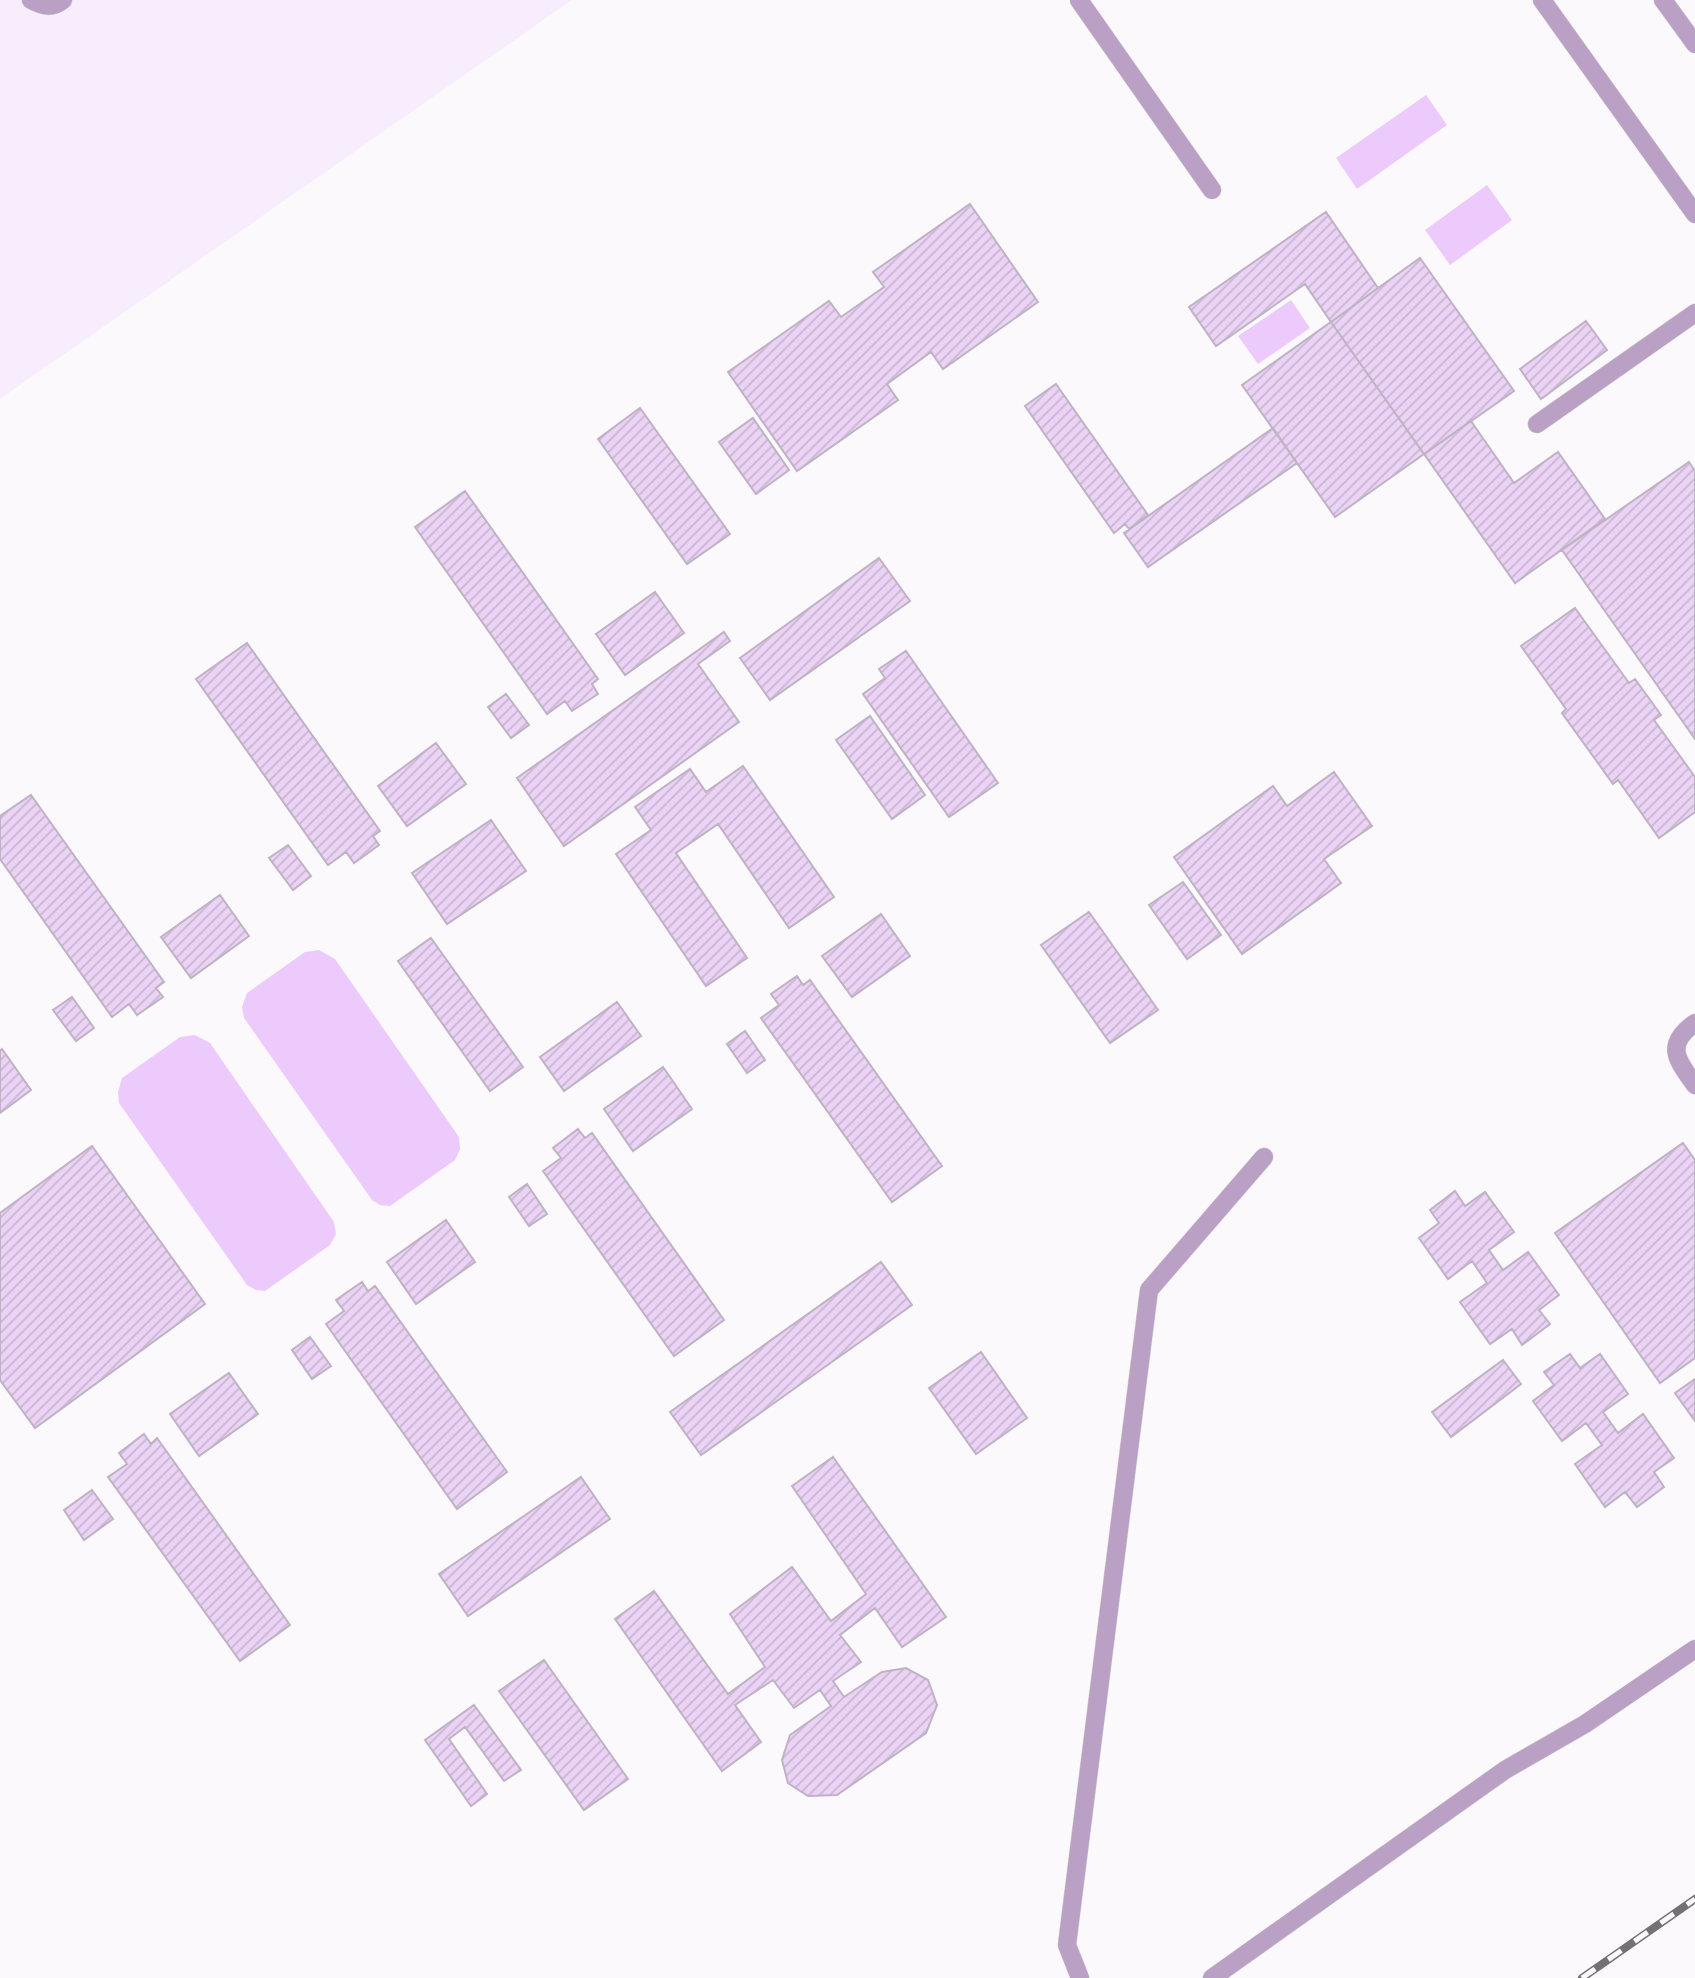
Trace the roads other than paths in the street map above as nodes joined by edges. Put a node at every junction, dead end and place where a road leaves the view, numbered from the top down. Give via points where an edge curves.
1 (31, 0) edge
2 (63, 0) edge
3 (1079, 0) edge
4 (1542, 0) edge
5 (1663, 0) edge
6 (1695, 44) edge
7 (1212, 190) dead end
8 (1695, 214) edge
9 (1695, 313) edge
10 (1537, 424) dead end
11 (1695, 1023) edge
12 (1695, 1085) edge
13 (1264, 1157) dead end
14 (1695, 1649) edge
15 (1080, 1978) edge
16 (1212, 1978) edge

1 - 2 street via 53,7
3 - 7 street
4 - 8 street
5 - 6 street
9 - 10 street
11 - 12 street via 1682,1032 1676,1045 1677,1058
13 - 15 street via 1149,1290 1067,1945
14 - 16 street via 1585,1724 1505,1770

